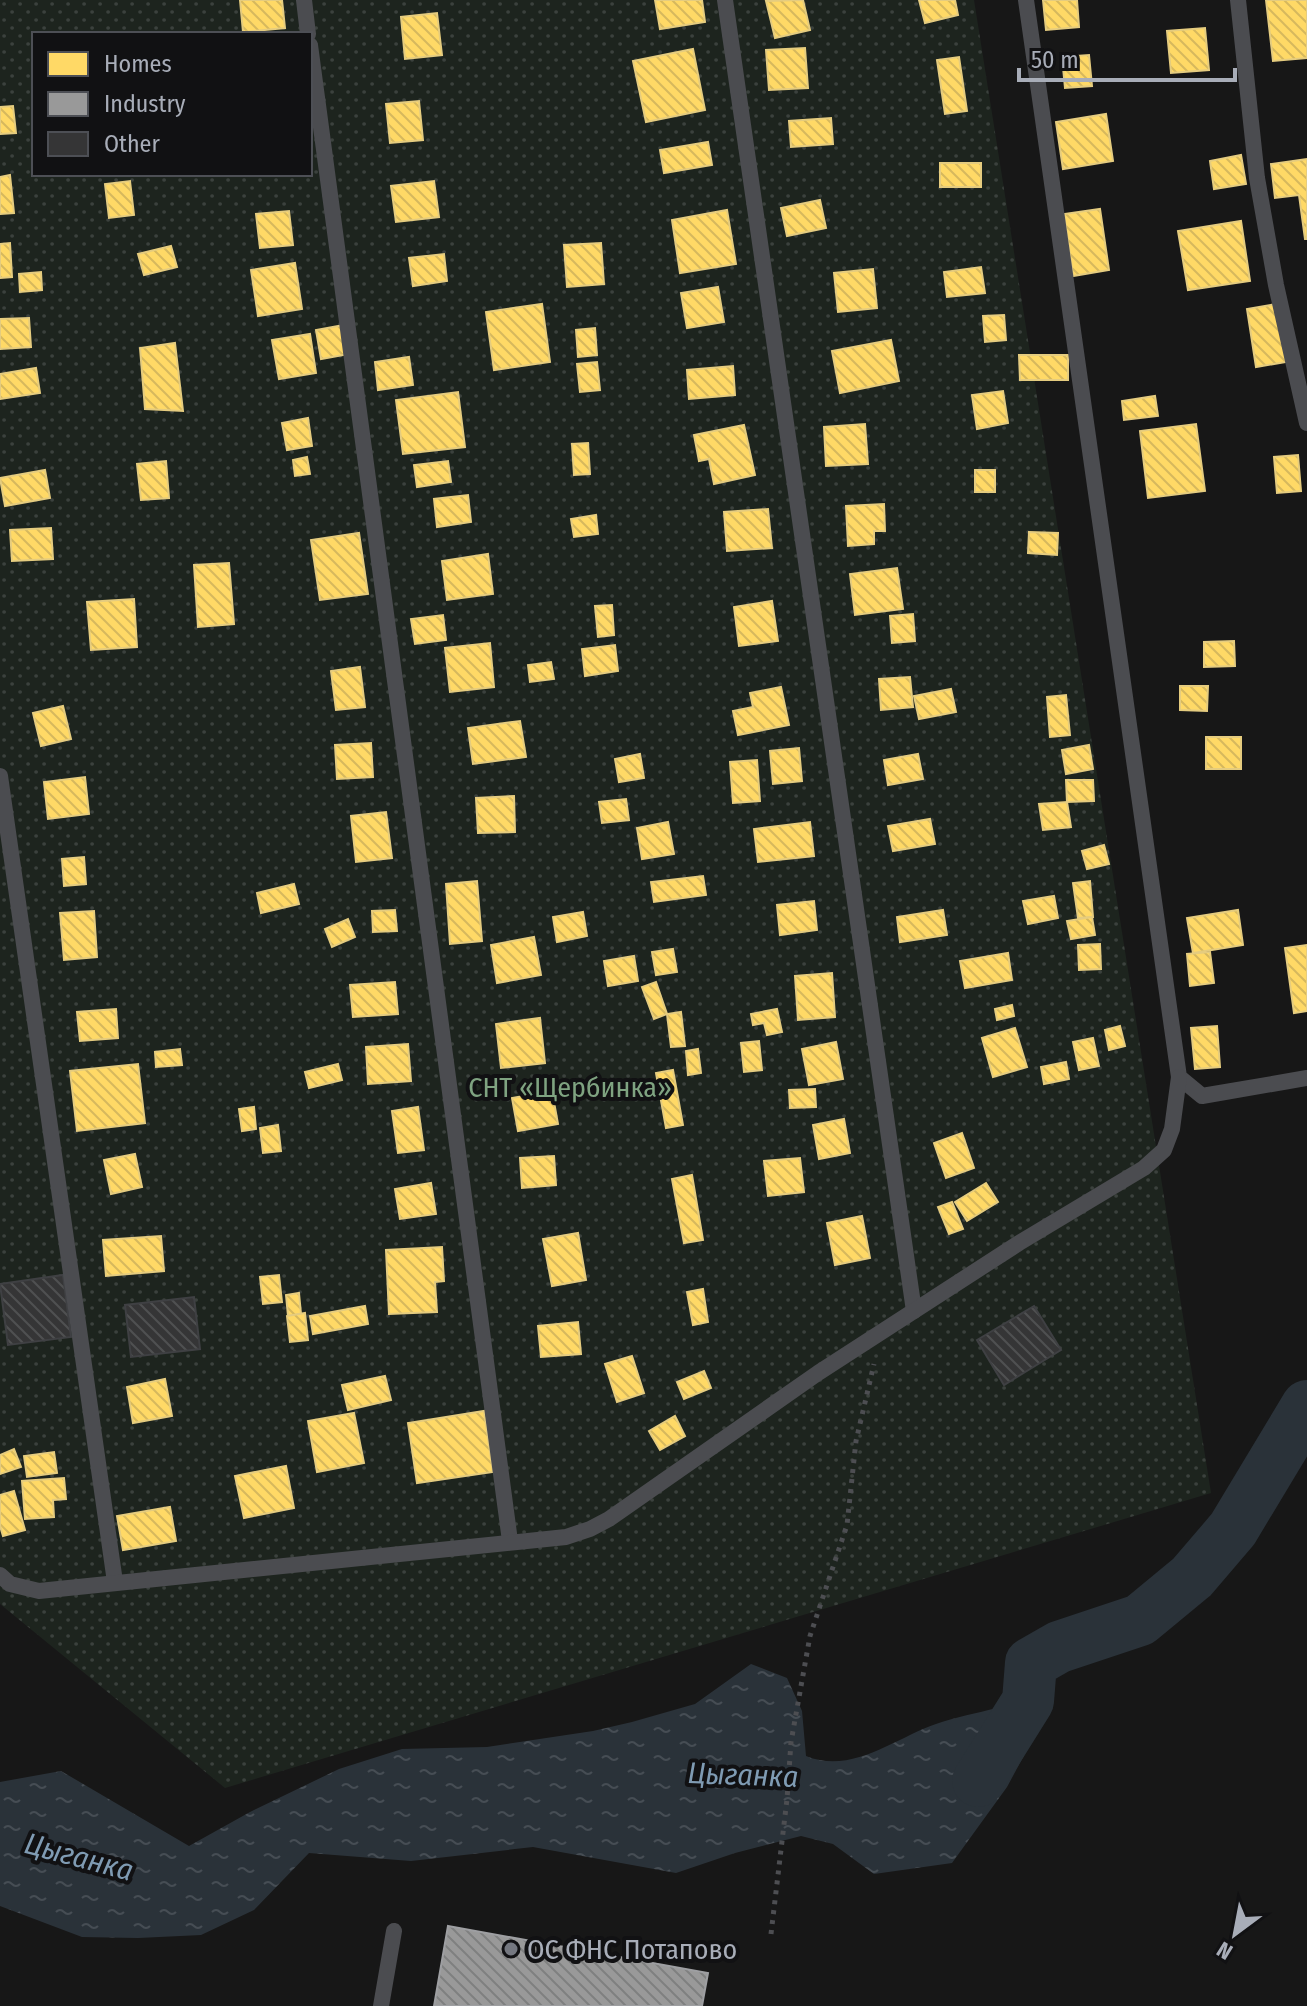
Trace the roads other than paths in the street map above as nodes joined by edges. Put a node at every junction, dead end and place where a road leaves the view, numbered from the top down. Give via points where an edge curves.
1 (304, 0) edge
2 (725, 0) edge
3 (1026, 0) edge
4 (1238, 0) edge
5 (308, 32) edge
6 (312, 60) edge
7 (1307, 423) edge
8 (0, 776) edge
9 (1179, 1077) junction
10 (1307, 1078) edge
11 (914, 1311) junction
12 (510, 1541) junction
13 (0, 1575) edge
14 (115, 1582) junction
15 (394, 1931) dead end
16 (381, 2006) edge

1 - 5 lane
2 - 11 lane
3 - 9 lane
4 - 7 lane via 1257,178
6 - 12 lane
8 - 14 lane
9 - 10 lane via 1202,1096
9 - 11 lane via 1164,1150 1144,1168
11 - 12 lane via 609,1519 566,1537
12 - 14 lane
13 - 14 lane via 10,1584 39,1591
15 - 16 lane

